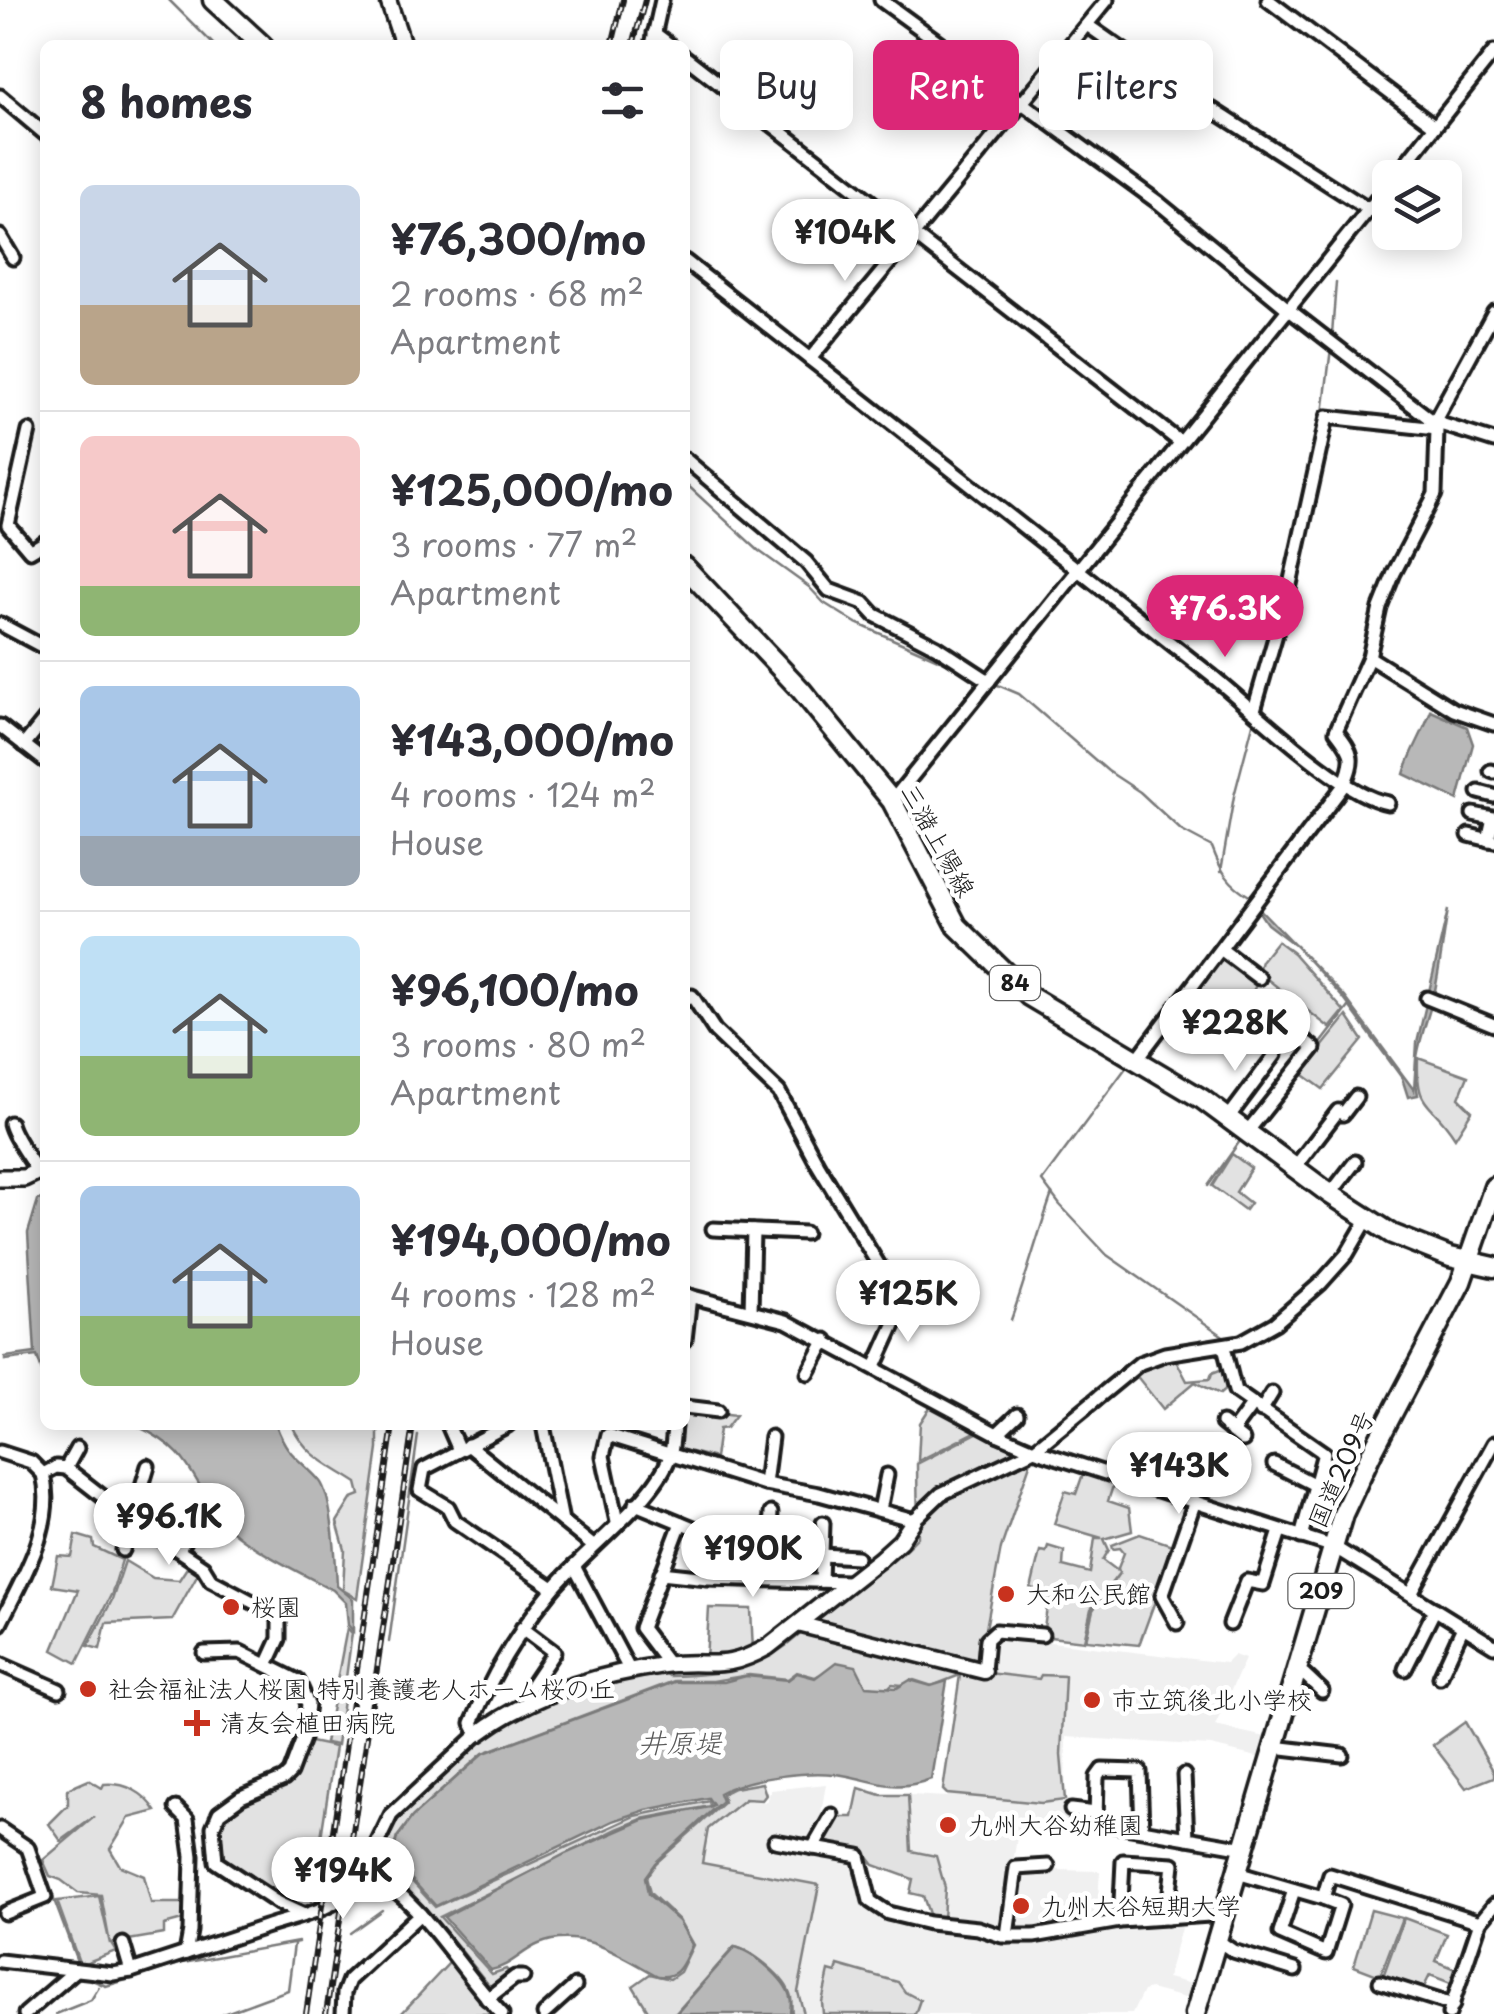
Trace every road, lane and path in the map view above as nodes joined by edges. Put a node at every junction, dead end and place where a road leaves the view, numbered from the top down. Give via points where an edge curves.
1 (213, 0) edge
2 (388, 0) edge
3 (662, 0) edge
4 (881, 0) edge
5 (1107, 0) edge
6 (1268, 0) edge
7 (1087, 25) junction
8 (653, 39) edge
9 (257, 40) edge
10 (400, 40) edge
11 (1494, 52) edge
12 (690, 61) edge
13 (0, 96) edge
14 (1022, 104) junction
15 (1435, 126) junction
16 (40, 130) edge
17 (1408, 160) edge
18 (1372, 205) edge
19 (1368, 210) junction
20 (912, 235) junction
21 (0, 236) edge
22 (13, 258) dead end
23 (690, 265) edge
24 (1288, 309) junction
25 (1494, 312) edge
26 (810, 359) junction
27 (1435, 426) junction
28 (29, 430) dead end
29 (1494, 441) edge
30 (1180, 442) junction
31 (690, 463) edge
32 (40, 545) edge
33 (1078, 570) junction
34 (690, 573) edge
35 (0, 624) edge
36 (40, 645) edge
37 (1369, 657) junction
38 (988, 682) junction
39 (1254, 710) junction
40 (1494, 724) edge
41 (40, 725) edge
42 (0, 726) edge
43 (24, 745) junction
44 (40, 758) edge
45 (1344, 785) junction
46 (1480, 792) dead end
47 (1494, 796) edge
48 (892, 802) junction
49 (1388, 803) dead end
50 (1473, 814) dead end
51 (1494, 817) edge
52 (1470, 835) dead end
53 (1491, 841) edge
54 (1222, 950) junction
55 (1258, 978) dead end
56 (690, 997) edge
57 (1426, 998) dead end
58 (1281, 1022) dead end
59 (1494, 1025) edge
60 (1275, 1055) dead end
61 (1138, 1058) junction
62 (1356, 1097) dead end
63 (1228, 1118) junction
64 (10, 1123) dead end
65 (1247, 1132) junction
66 (1354, 1162) dead end
67 (1295, 1167) junction
68 (40, 1170) edge
69 (40, 1171) edge
70 (0, 1178) edge
71 (1494, 1187) edge
72 (1335, 1188) dead end
73 (1368, 1218) junction
74 (713, 1229) dead end
75 (752, 1231) junction
76 (804, 1234) dead end
77 (1468, 1261) junction
78 (1494, 1268) edge
79 (690, 1296) edge
80 (751, 1311) junction
81 (826, 1340) junction
82 (1224, 1347) junction
83 (874, 1367) junction
84 (808, 1373) dead end
85 (1272, 1392) dead end
86 (690, 1408) edge
87 (1257, 1408) junction
88 (718, 1411) dead end
89 (1017, 1415) dead end
90 (451, 1430) edge
91 (498, 1430) edge
92 (544, 1430) edge
93 (627, 1430) edge
94 (673, 1430) edge
95 (1232, 1432) dead end
96 (997, 1434) junction
97 (771, 1437) dead end
98 (624, 1440) junction
99 (1494, 1443) edge
100 (77, 1448) dead end
101 (463, 1448) junction
102 (1034, 1450) junction
103 (0, 1452) edge
104 (671, 1454) junction
105 (1274, 1464) dead end
106 (148, 1466) dead end
107 (66, 1468) junction
108 (43, 1474) junction
109 (888, 1476) dead end
110 (765, 1484) junction
111 (1317, 1486) junction
112 (1195, 1501) junction
113 (635, 1504) junction
114 (880, 1510) junction
115 (771, 1513) dead end
116 (130, 1518) junction
117 (914, 1520) junction
118 (562, 1521) junction
119 (617, 1522) junction
120 (681, 1522) junction
121 (823, 1523) dead end
122 (190, 1530) dead end
123 (1280, 1531) junction
124 (723, 1535) dead end
125 (1301, 1537) junction
126 (593, 1546) junction
127 (1334, 1547) junction
128 (17, 1549) dead end
129 (123, 1550) dead end
130 (179, 1550) junction
131 (822, 1555) junction
132 (33, 1558) junction
133 (856, 1558) dead end
134 (574, 1566) junction
135 (660, 1573) junction
136 (768, 1580) junction
137 (821, 1581) junction
138 (848, 1582) junction
139 (553, 1588) junction
140 (1411, 1594) junction
141 (1436, 1610) junction
142 (1177, 1622) dead end
143 (0, 1624) edge
144 (798, 1624) junction
145 (1230, 1624) dead end
146 (1463, 1627) junction
147 (522, 1628) junction
148 (1042, 1635) dead end
149 (1494, 1646) edge
150 (204, 1653) dead end
151 (0, 1664) edge
152 (669, 1664) junction
153 (267, 1665) junction
154 (1405, 1669) dead end
155 (984, 1670) joint
156 (630, 1671) junction
157 (1304, 1674) dead end
158 (1440, 1677) dead end
159 (59, 1690) dead end
160 (1322, 1691) dead end
161 (528, 1702) junction
162 (478, 1734) junction
163 (1274, 1747) junction
164 (1342, 1756) dead end
165 (1184, 1775) dead end
166 (176, 1808) dead end
167 (1071, 1810) dead end
168 (1096, 1813) junction
169 (832, 1815) dead end
170 (0, 1829) edge
171 (1142, 1830) junction
172 (1187, 1838) junction
173 (776, 1841) dead end
174 (813, 1848) junction
175 (1244, 1848) junction
176 (214, 1859) junction
177 (1048, 1866) dead end
178 (366, 1869) junction
179 (1237, 1873) junction
180 (190, 1875) junction
181 (1294, 1890) junction
182 (1323, 1898) junction
183 (282, 1904) junction
184 (1494, 1905) edge
185 (5, 1913) dead end
186 (420, 1914) junction
187 (1225, 1914) junction
188 (304, 1915) junction
189 (1168, 1918) junction
190 (1120, 1921) junction
191 (280, 1922) junction
192 (1480, 1922) junction
193 (1006, 1936) junction
194 (1217, 1940) junction
195 (123, 1944) dead end
196 (186, 1953) junction
197 (0, 1961) edge
198 (76, 1970) junction
199 (1295, 1970) dead end
200 (132, 1971) junction
201 (524, 1978) dead end
202 (1380, 1982) dead end
203 (576, 1986) dead end
204 (487, 1998) junction
205 (1451, 2010) edge
206 (25, 2014) edge
207 (343, 2014) edge
208 (502, 2014) edge
209 (544, 2014) edge
210 (1195, 2014) edge

1 - 9 main road
2 - 10 street
3 - 8 street
4 - 14 street
5 - 7 street
6 - 15 street
7 - 14 street
7 - 19 street
11 - 15 street
12 - 20 street
13 - 16 street
14 - 20 street
14 - 24 street via 1159,203
15 - 17 street
18 - 19 street
19 - 24 street
20 - 26 street
20 - 30 street
21 - 22 street
23 - 26 street
24 - 27 street
24 - 30 street
25 - 27 street
26 - 33 street
27 - 29 street
27 - 37 street via 1436,494 1394,573
27 - 39 street via 1327,417
28 - 32 street via 8,525 30,552
30 - 33 street
31 - 38 street via 806,562 829,590 864,603
33 - 38 street
33 - 39 street
34 - 48 main road, 三潴上陽線 / 84 via 801,690
35 - 36 street
37 - 40 street via 1454,710
37 - 45 street via 1336,732 1351,750
38 - 48 street
39 - 45 street
41 - 43 street
42 - 43 street
43 - 44 street
45 - 49 street
45 - 54 street
46 - 47 street
48 - 61 main road, 三潴上陽線 / 84 via 941,900 978,949 1028,996
50 - 51 street
51 - 53 street
52 - 53 street
54 - 55 street
54 - 61 street
56 - 83 street via 724,1041 779,1092 903,1305
57 - 59 street
58 - 65 street via 1314,1048 1281,1081
60 - 63 street
61 - 63 main road, 三潴上陽線 / 84
62 - 67 street
63 - 65 main road, 三潴上陽線 / 84
64 - 68 street
65 - 67 main road, 三潴上陽線 / 84
66 - 72 street
67 - 73 main road, 三潴上陽線 / 84
69 - 70 main road
71 - 77 main road, 国道209号 / 209
73 - 77 main road, 三潴上陽線 / 84 via 1392,1234
73 - 82 street via 1321,1284 1261,1332
74 - 75 street
75 - 76 street
75 - 80 street
77 - 78 main road, 三潴上陽線 / 84
77 - 127 main road, 国道209号 / 209 via 1357,1482
79 - 80 street
80 - 81 street
81 - 83 street
81 - 84 street
82 - 87 street via 1233,1388
82 - 102 street via 1140,1363
83 - 96 street
85 - 87 street
86 - 88 street
87 - 95 street
87 - 111 street via 1324,1453
89 - 96 street
90 - 101 street
91 - 101 street
92 - 118 street
93 - 98 street
94 - 104 street
96 - 102 street
97 - 110 street
98 - 104 street
98 - 119 street via 608,1435 602,1456
99 - 140 street
100 - 107 street
101 - 118 street
101 - 139 street via 424,1469 420,1490
102 - 112 street
102 - 117 street via 941,1494
103 - 108 street via 31,1462
104 - 110 street
104 - 113 street
105 - 111 street
106 - 116 street
107 - 108 street
107 - 116 street
108 - 132 street via 48,1493
109 - 114 street
110 - 114 street
111 - 125 street
112 - 123 street
112 - 142 street via 1162,1596
113 - 119 street
113 - 120 street
114 - 117 street
115 - 136 street
116 - 129 street
116 - 130 street
117 - 138 street via 900,1541
118 - 126 street
119 - 126 street
120 - 124 street
120 - 135 street
121 - 131 street
122 - 130 street
123 - 125 street
123 - 145 street via 1263,1584 1247,1582
125 - 127 street
126 - 134 street
127 - 140 street
127 - 163 main road, 国道209号 / 209
128 - 132 street
130 - 153 street via 211,1580 280,1616
131 - 133 street
131 - 137 street
132 - 143 street
134 - 139 street
134 - 156 street
135 - 136 street
135 - 152 street via 641,1628
136 - 137 street
137 - 138 street
138 - 144 street
139 - 147 street
140 - 141 street
141 - 146 street
141 - 154 street
144 - 152 street via 748,1658 725,1665
144 - 155 street
146 - 149 street
146 - 158 street
147 - 161 street via 554,1652 527,1692
147 - 162 street via 490,1679 472,1723
148 - 155 street via 996,1631 987,1639
150 - 153 street via 240,1652
151 - 159 street
152 - 156 street
153 - 176 street via 302,1686 308,1704 304,1736 284,1779 219,1813
156 - 161 street
157 - 160 street
161 - 162 street
162 - 178 street via 391,1815
163 - 164 street
163 - 175 main road, 国道209号 / 209
165 - 172 street
166 - 180 street via 187,1819
167 - 168 street
168 - 171 street via 1096,1822
168 - 171 street via 1102,1770 1140,1771
169 - 174 street
170 - 185 street via 28,1848 45,1897
171 - 172 street
172 - 175 street
173 - 174 street
174 - 193 street via 859,1856 870,1902 888,1913
175 - 179 main road, 国道209号 / 209
176 - 180 street
176 - 183 street
177 - 193 street via 1016,1868
178 - 186 street
178 - 188 street via 347,1896
179 - 181 street
179 - 187 main road, 国道209号 / 209
180 - 196 street
181 - 182 street
181 - 182 street via 1280,1934 1326,1953 1341,1905
182 - 192 street via 1330,1875
183 - 188 street
183 - 191 street
184 - 192 street
186 - 204 street
186 - 207 street via 349,1980
187 - 189 street
187 - 194 main road, 国道209号 / 209
188 - 191 street
189 - 190 street
189 - 190 street via 1173,1864 1124,1861
190 - 193 street
191 - 196 street
192 - 205 street
194 - 199 street
194 - 210 main road, 国道209号 / 209
195 - 200 street
196 - 200 street
197 - 198 street
198 - 200 street
198 - 206 street
201 - 204 street via 514,1977
202 - 205 street
203 - 209 street
204 - 208 street

